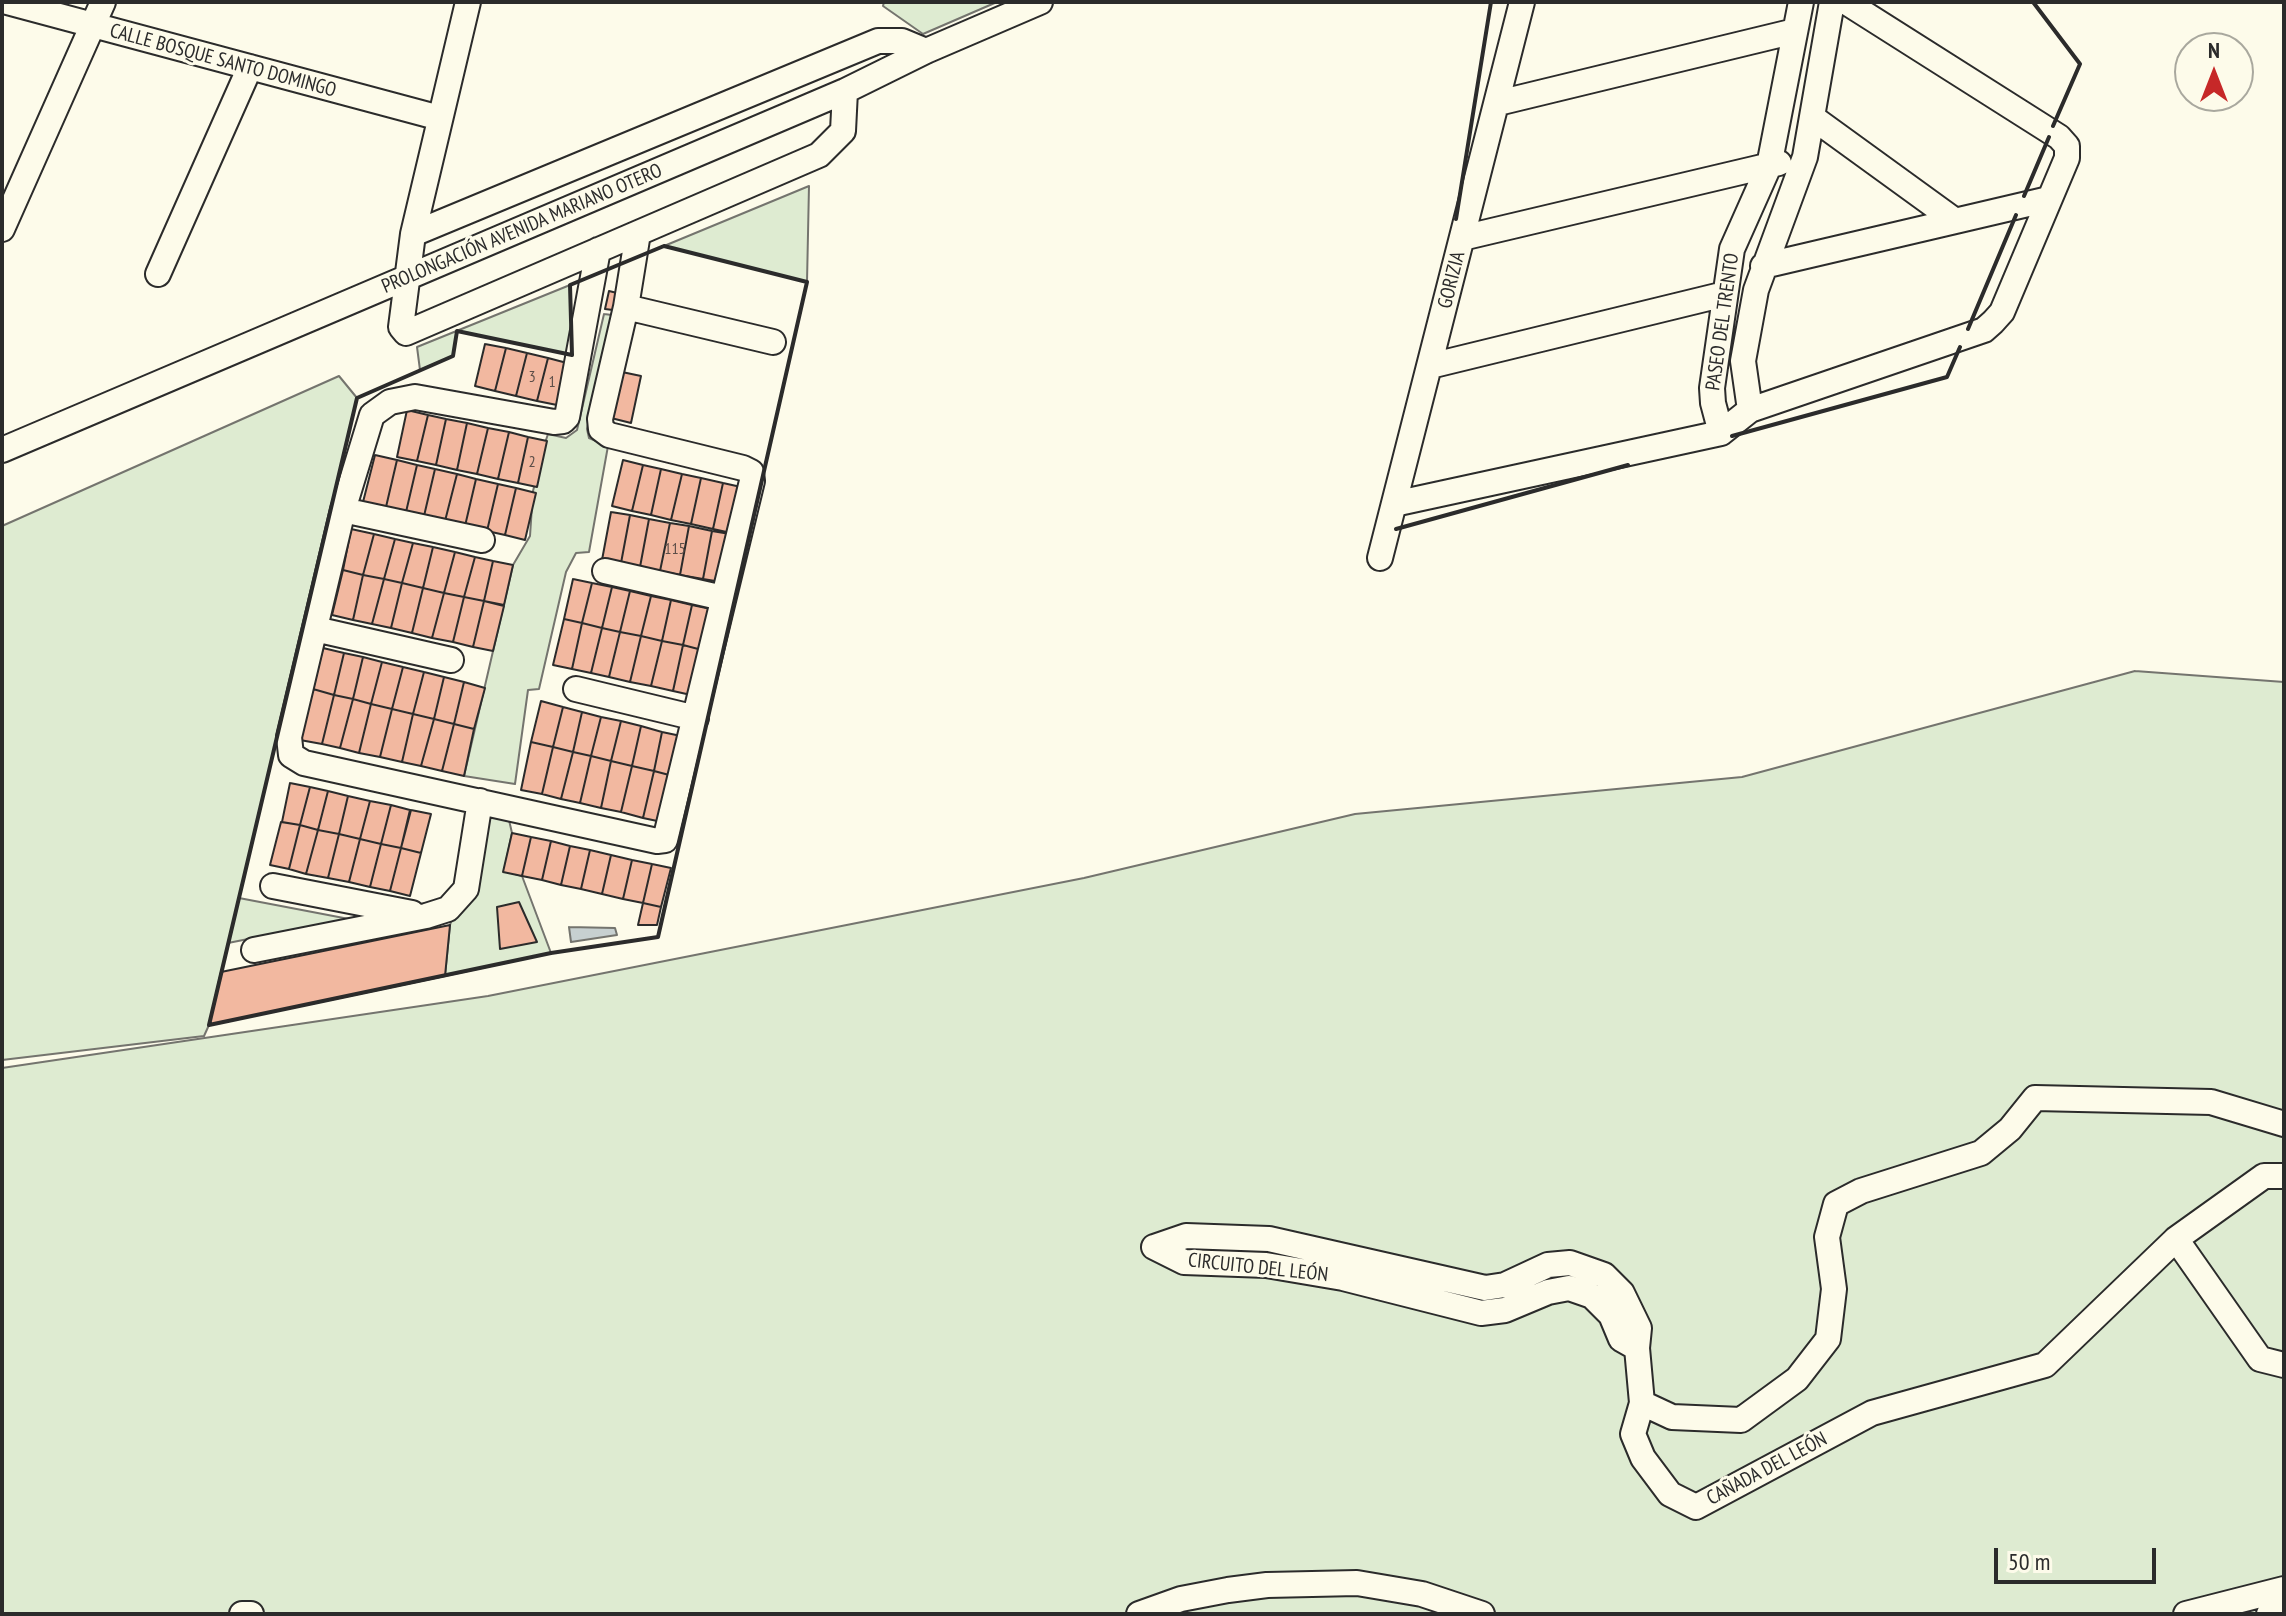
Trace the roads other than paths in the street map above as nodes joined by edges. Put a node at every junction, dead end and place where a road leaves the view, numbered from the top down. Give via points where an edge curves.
1 (7, 2) edge
2 (103, 2) edge
3 (468, 2) edge
4 (1040, 2) edge
5 (1522, 2) edge
6 (1801, 2) edge
7 (1832, 2) edge
8 (1846, 2) edge
9 (93, 27) junction
10 (1795, 31) junction
11 (926, 51) junction
12 (250, 67) junction
13 (845, 91) junction
14 (1498, 103) junction
15 (1812, 117) junction
16 (440, 118) junction
17 (1805, 157) junction
18 (1769, 166) junction
19 (2049, 199) junction
20 (1954, 220) junction
21 (2, 229) edge
22 (638, 233) junction
23 (413, 234) junction
24 (1462, 238) junction
25 (598, 250) junction
26 (1763, 266) junction
27 (158, 274) dead end
28 (405, 280) junction
29 (1725, 294) junction
30 (626, 307) junction
31 (773, 342) dead end
32 (1430, 366) junction
33 (1750, 410) junction
34 (1721, 433) junction
35 (2, 450) edge
36 (1394, 504) junction
37 (343, 510) junction
38 (482, 540) dead end
39 (1380, 558) dead end
40 (605, 571) dead end
41 (723, 598) junction
42 (315, 629) junction
43 (451, 660) dead end
44 (576, 689) dead end
45 (696, 718) junction
46 (480, 801) junction
47 (273, 886) dead end
48 (426, 916) junction
49 (254, 950) dead end
50 (2284, 1124) edge
51 (2284, 1176) edge
52 (2176, 1239) junction
53 (1637, 1348) junction
54 (2284, 1365) edge
55 (1642, 1403) junction
56 (2284, 1589) edge
57 (2284, 1601) edge
58 (242, 1614) edge
59 (251, 1614) edge
60 (1139, 1614) edge
61 (1482, 1614) edge
62 (2186, 1614) edge
63 (2269, 1614) edge

1 - 9 street, CALLE BOSQUE SANTO DOMINGO
2 - 9 street
3 - 16 street
4 - 11 street, PROLONGACIÓN AVENIDA MARIANO OTERO
5 - 14 street, GORIZIA
6 - 10 street, PASEO DEL TRENTO
7 - 15 street, PASEO DEL TRENTO
8 - 19 street via 2059,137 2067,146 2067,158
9 - 12 street, CALLE BOSQUE SANTO DOMINGO
9 - 21 street
10 - 14 street
10 - 18 street, PASEO DEL TRENTO
11 - 13 street, PROLONGACIÓN AVENIDA MARIANO OTERO
11 - 23 street via 902,41 878,41
12 - 16 street, CALLE BOSQUE SANTO DOMINGO
12 - 27 street
13 - 22 street via 843,131 819,155
13 - 28 street, PROLONGACIÓN AVENIDA MARIANO OTERO
14 - 24 street, GORIZIA
15 - 17 street, PASEO DEL TRENTO
15 - 20 street
16 - 23 street
17 - 18 street
17 - 26 street, PASEO DEL TRENTO
18 - 24 street
18 - 29 street, PASEO DEL TRENTO via 1732,249
19 - 20 street
19 - 33 street via 2002,312 1984,330
20 - 26 street
22 - 25 street
22 - 30 street
23 - 28 street
24 - 32 street, GORIZIA
25 - 28 street via 412,333 401,327
25 - 37 street via 567,417 554,422 415,397 390,402 372,415
26 - 33 street, PASEO DEL TRENTO via 1743,361
28 - 35 street, PROLONGACIÓN AVENIDA MARIANO OTERO
29 - 32 street
29 - 34 street, PASEO DEL TRENTO via 1712,388
30 - 31 street
30 - 41 street via 601,429 751,472
32 - 36 street, GORIZIA
33 - 34 street, PASEO DEL TRENTO
34 - 36 street
36 - 39 street, GORIZIA
37 - 38 street
37 - 42 street
40 - 41 street
41 - 45 street
42 - 43 street
42 - 46 street via 289,737 291,755 304,763
44 - 45 street
45 - 46 street via 665,840
46 - 48 street via 466,889 448,909
47 - 48 street
48 - 49 street
50 - 55 street via 2211,1102 2035,1098 1981,1153 1836,1204 1827,1237 1834,1289 1828,1339 1797,1379 1741,1420 1672,1417
51 - 52 street, CAÑADA DEL LEÓN via 2264,1176
52 - 54 street via 2260,1359
52 - 55 street, CAÑADA DEL LEÓN via 2045,1365 1872,1413 1696,1507 1670,1494 1643,1458 1633,1434
53 - 53 street, CIRCUITO DEL LEÓN via 1639,1328 1622,1293 1604,1275 1570,1263 1548,1265 1505,1285 1485,1288 1269,1239 1186,1236 1154,1247 1184,1262 1266,1265 1481,1313 1569,1288 1592,1296 1611,1315 1621,1339
53 - 55 street, CIRCUITO DEL LEÓN
56 - 62 street
57 - 63 street
58 - 59 street
60 - 61 street via 1228,1590 1357,1583 1422,1594

